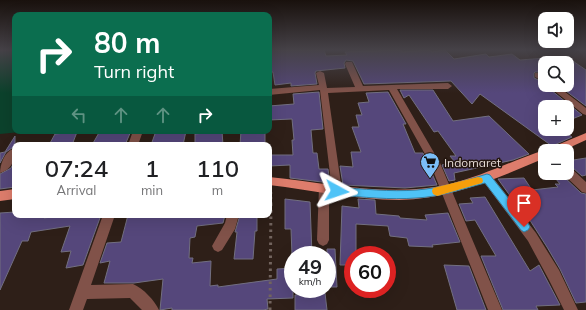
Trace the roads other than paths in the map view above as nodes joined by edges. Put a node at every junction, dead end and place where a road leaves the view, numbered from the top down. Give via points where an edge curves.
1 (349, 64) dead end
2 (320, 73) dead end
3 (448, 86) dead end
4 (392, 87) junction
5 (323, 89) junction
6 (360, 89) junction
7 (272, 92) edge
8 (560, 92) edge
9 (586, 112) edge
10 (586, 136) edge
11 (568, 144) edge
12 (12, 155) edge
13 (538, 157) edge
14 (0, 169) edge
15 (574, 177) edge
16 (487, 178) junction
17 (272, 181) edge
18 (324, 188) junction
19 (586, 189) edge
20 (447, 190) junction
21 (337, 191) junction
22 (12, 194) edge
23 (0, 196) edge
24 (108, 218) edge
25 (232, 218) edge
26 (323, 240) dead end
27 (218, 246) dead end
28 (83, 292) junction
29 (76, 310) edge
30 (152, 310) edge
31 (495, 310) edge
32 (571, 310) edge

1 - 6 street
2 - 5 street
3 - 4 street
4 - 6 street
4 - 20 street
5 - 6 street
5 - 7 street
5 - 21 street
8 - 9 street
10 - 11 main road
12 - 14 street
13 - 16 main road
15 - 19 street
16 - 20 main road
16 - 32 street via 532,237
17 - 18 main road
18 - 21 main road
18 - 26 street
20 - 21 main road via 399,195
20 - 31 street
22 - 23 main road
24 - 28 street
25 - 27 street
28 - 29 street
28 - 30 street via 133,292

